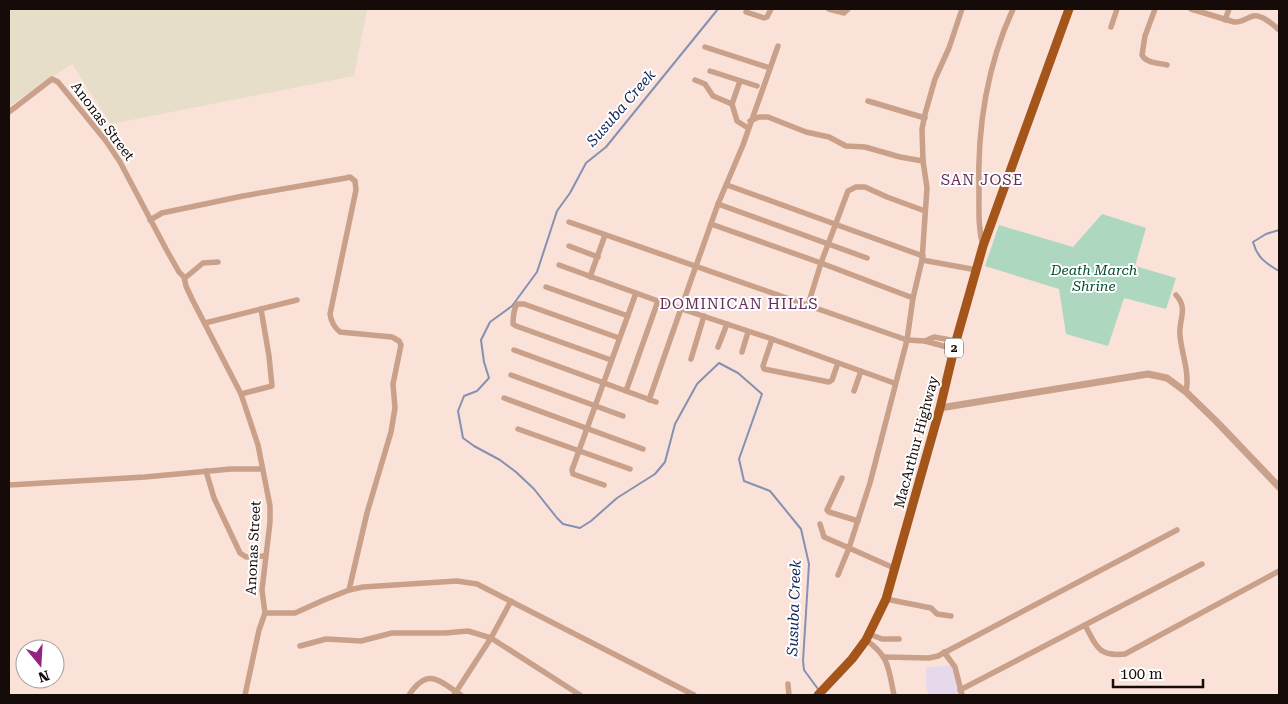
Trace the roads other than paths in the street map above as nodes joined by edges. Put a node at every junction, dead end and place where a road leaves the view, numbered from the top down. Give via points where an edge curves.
1 (771, 9) edge
2 (829, 9) edge
3 (848, 9) edge
4 (962, 9) edge
5 (1013, 9) edge
6 (1068, 9) edge
7 (1118, 9) edge
8 (1155, 9) edge
9 (1192, 9) edge
10 (1229, 9) edge
11 (746, 12) dead end
12 (1225, 20) junction
13 (1111, 27) dead end
14 (1279, 30) edge
15 (705, 46) dead end
16 (778, 46) dead end
17 (1167, 65) dead end
18 (770, 68) junction
19 (710, 71) dead end
20 (695, 80) dead end
21 (740, 81) junction
22 (757, 86) dead end
23 (868, 101) dead end
24 (732, 104) junction
25 (9, 112) edge
26 (925, 118) junction
27 (749, 124) junction
28 (924, 161) junction
29 (727, 185) junction
30 (718, 204) junction
31 (925, 211) junction
32 (150, 220) junction
33 (569, 222) dead end
34 (836, 223) junction
35 (711, 224) junction
36 (605, 235) junction
37 (828, 244) junction
38 (569, 246) dead end
39 (983, 246) junction
40 (598, 257) junction
41 (867, 258) dead end
42 (923, 258) junction
43 (218, 262) dead end
44 (821, 263) junction
45 (559, 266) dead end
46 (696, 266) junction
47 (977, 270) junction
48 (590, 277) junction
49 (185, 278) junction
50 (546, 287) dead end
51 (636, 294) junction
52 (1176, 295) dead end
53 (912, 298) junction
54 (297, 300) dead end
55 (658, 301) junction
56 (808, 305) junction
57 (261, 309) junction
58 (682, 309) junction
59 (628, 316) junction
60 (704, 316) junction
61 (206, 323) junction
62 (726, 324) junction
63 (748, 332) junction
64 (620, 338) junction
65 (772, 339) junction
66 (907, 340) junction
67 (955, 345) junction
68 (718, 348) dead end
69 (514, 350) dead end
70 (742, 352) dead end
71 (691, 359) dead end
72 (611, 360) junction
73 (838, 363) junction
74 (861, 372) junction
75 (511, 375) dead end
76 (894, 383) junction
77 (602, 384) junction
78 (626, 391) junction
79 (854, 391) dead end
80 (1186, 392) junction
81 (242, 394) junction
82 (504, 398) dead end
83 (649, 400) junction
84 (656, 402) dead end
85 (595, 406) junction
86 (940, 408) junction
87 (623, 416) dead end
88 (518, 429) dead end
89 (587, 429) junction
90 (643, 449) dead end
91 (579, 452) junction
92 (630, 469) dead end
93 (262, 470) junction
94 (206, 471) junction
95 (842, 478) dead end
96 (9, 485) edge
97 (604, 485) dead end
98 (1279, 487) edge
99 (858, 522) junction
100 (820, 524) dead end
101 (1178, 530) dead end
102 (849, 548) junction
103 (265, 556) junction
104 (1202, 564) dead end
105 (894, 568) junction
106 (1279, 571) edge
107 (838, 574) dead end
108 (349, 590) junction
109 (886, 599) junction
110 (511, 601) junction
111 (265, 613) junction
112 (950, 616) dead end
113 (1085, 625) junction
114 (867, 637) junction
115 (491, 638) junction
116 (899, 639) dead end
117 (300, 646) dead end
118 (944, 652) junction
119 (885, 657) junction
120 (788, 684) dead end
121 (961, 693) edge
122 (457, 694) edge
123 (245, 695) edge
124 (409, 695) edge
125 (580, 695) edge
126 (694, 695) edge
127 (789, 695) edge
128 (818, 695) edge
129 (894, 695) edge

1 - 11 street via 764,18
2 - 3 street via 841,13
4 - 26 street via 935,79
5 - 39 street via 996,52 980,122 978,223
6 - 39 highway, MacArthur Highway / 2
7 - 13 street
8 - 17 street via 1142,55 1148,61
9 - 12 street
10 - 12 street
12 - 14 street via 1240,23 1258,16
15 - 18 street
16 - 18 street
18 - 27 street
19 - 21 street
20 - 24 street via 705,84 713,96
21 - 22 street
21 - 24 street
23 - 26 street
24 - 27 street via 736,121
25 - 32 street, Anonas Street via 54,79 120,162
26 - 28 street via 922,128
27 - 28 street via 759,117 768,117 806,132 829,136 846,146
27 - 29 street
28 - 31 street
29 - 30 street
29 - 34 street
30 - 35 street
30 - 37 street
31 - 34 street via 861,186 847,193
31 - 42 street
32 - 49 street, Anonas Street
32 - 108 street via 162,213 243,196 350,177 355,181 356,190 331,319 340,332 392,337 401,345 394,384 391,432
33 - 36 street
34 - 37 street
34 - 42 street
35 - 44 street
35 - 46 street
36 - 40 street
36 - 46 street
37 - 41 street
37 - 44 street
38 - 40 street
39 - 47 highway, MacArthur Highway / 2
40 - 48 street
42 - 47 street
42 - 53 street
43 - 49 street via 203,263
44 - 53 street
44 - 56 street
45 - 48 street
46 - 56 street
46 - 58 street
47 - 67 highway, MacArthur Highway / 2
48 - 51 street
49 - 61 street, Anonas Street
50 - 59 street
51 - 55 street
51 - 59 street
52 - 80 street via 1182,301 1183,309 1180,337 1188,382
53 - 66 street
54 - 57 street
55 - 58 street
55 - 78 street
56 - 66 street
57 - 61 street
57 - 81 street via 272,383 270,387
58 - 60 street
58 - 83 street
59 - 64 street
60 - 62 street
60 - 71 street
61 - 81 street, Anonas Street
62 - 63 street
62 - 68 street
63 - 65 street
63 - 70 street
64 - 72 street
64 - 72 street via 524,304 515,307 513,321 516,326
65 - 73 street
65 - 73 street via 764,369 829,382
66 - 67 street via 925,341 934,337
66 - 76 street
67 - 86 highway, MacArthur Highway / 2
69 - 77 street
72 - 77 street
73 - 74 street
74 - 76 street
74 - 79 street
75 - 85 street
76 - 99 street
77 - 78 street
77 - 85 street
78 - 83 street
80 - 86 street via 1167,378 1148,374
80 - 98 street
81 - 93 street, Anonas Street via 254,427
82 - 89 street
83 - 84 street
85 - 87 street
85 - 89 street
86 - 105 highway, MacArthur Highway / 2
88 - 91 street
89 - 90 street
89 - 91 street
91 - 92 street
91 - 97 street via 573,474
93 - 94 street
93 - 103 street, Anonas Street via 270,506
94 - 96 street via 145,478
94 - 103 street via 214,498 240,553
95 - 99 street via 827,510
99 - 102 street
100 - 102 street via 824,537
101 - 118 street
102 - 105 street
102 - 107 street
103 - 111 street, Anonas Street via 262,590
104 - 113 street
105 - 109 highway, MacArthur Highway / 2
106 - 113 street via 1125,654 1101,652
108 - 110 street, Anonas Street via 458,581 477,584
108 - 111 street, Anonas Street via 296,613
109 - 112 street via 931,608 937,614
109 - 114 highway, MacArthur Highway / 2
110 - 115 street
110 - 126 street, Anonas Street
111 - 123 street
113 - 121 street
114 - 116 street
114 - 119 street
114 - 128 highway, MacArthur Highway / 2 via 852,659
115 - 117 street via 468,631 392,633 361,640 326,638
115 - 122 street
115 - 125 street
118 - 119 street via 930,658
118 - 121 street via 954,667
119 - 129 street
120 - 127 street
122 - 124 street via 435,678 430,678 417,684

